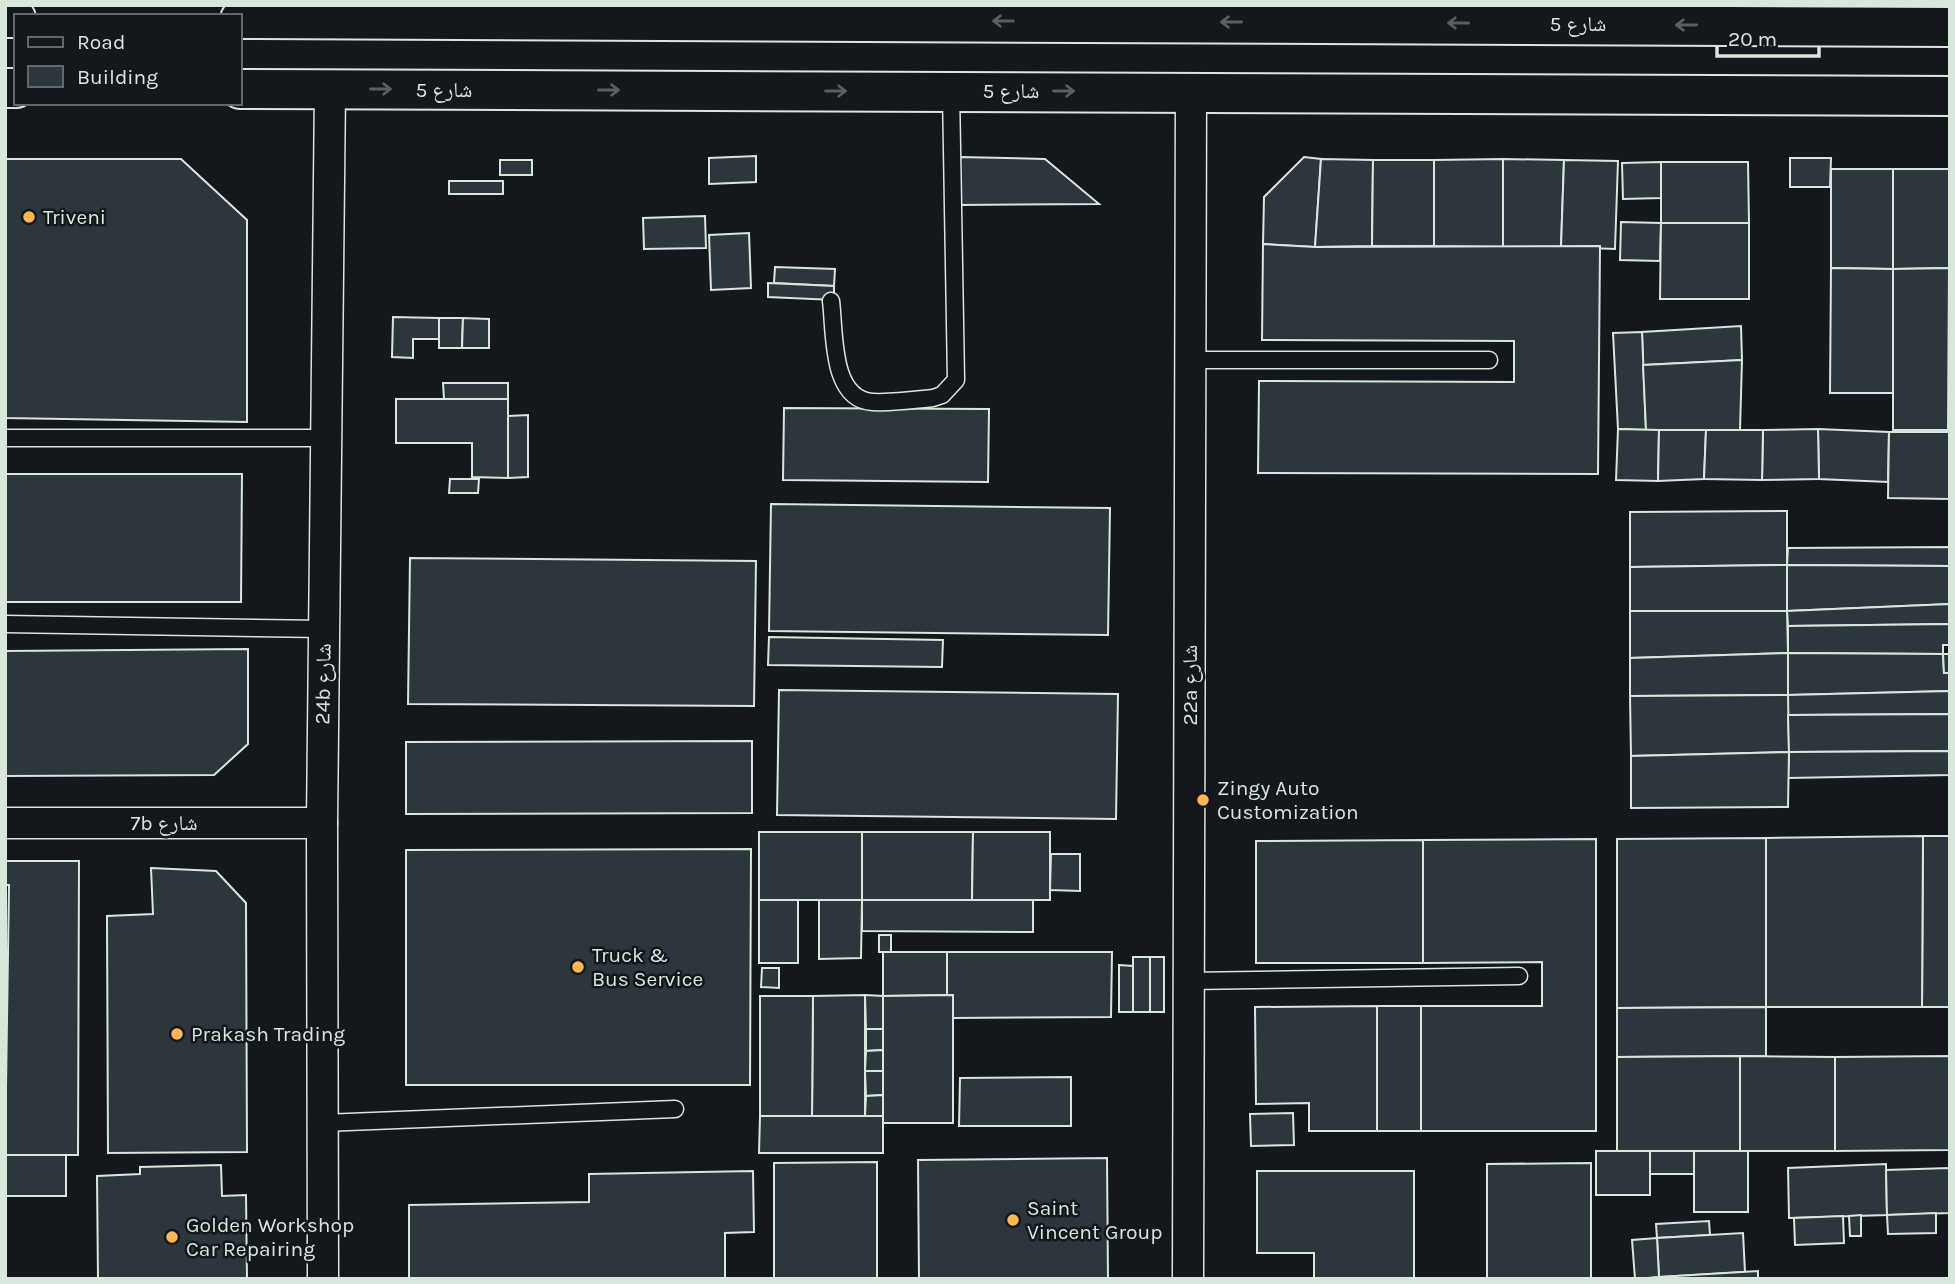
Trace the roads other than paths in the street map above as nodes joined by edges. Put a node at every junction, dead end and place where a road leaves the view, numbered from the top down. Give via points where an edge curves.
1 (520, 12) edge
2 (1144, 13) edge
3 (1606, 15) edge
4 (242, 19) edge
5 (1950, 27) edge
6 (242, 89) edge
7 (330, 89) junction
8 (951, 91) junction
9 (1191, 92) junction
10 (1950, 96) edge
11 (831, 301) dead end
12 (1190, 359) junction
13 (1489, 360) dead end
14 (5, 438) edge
15 (326, 438) junction
16 (5, 624) edge
17 (324, 629) junction
18 (5, 823) edge
19 (322, 823) junction
20 (1519, 976) dead end
21 (1189, 981) junction
22 (675, 1109) dead end
23 (323, 1123) junction
24 (323, 1279) edge
25 (1188, 1279) edge

2 -> 1 street, شارع 5
1 - 4 street, شارع 5
3 -> 2 street, شارع 5
5 -> 3 street, شارع 5
6 - 7 street, شارع 5
7 -> 8 street, شارع 5
7 - 15 street, 24b شارع
8 -> 9 street, شارع 5
8 - 11 lane via 956,380 933,398 870,402 858,396 839,373
9 - 10 street, شارع 5
9 - 12 street, 22a شارع
12 - 13 lane
12 - 21 street, 22a شارع
14 - 15 lane
15 - 17 street, 24b شارع
16 - 17 lane
17 - 19 street, 24b شارع
18 - 19 street, 7b شارع
19 - 23 street, 24b شارع
20 - 21 lane
21 - 25 street, 22a شارع
22 - 23 lane
23 - 24 street, 24b شارع

